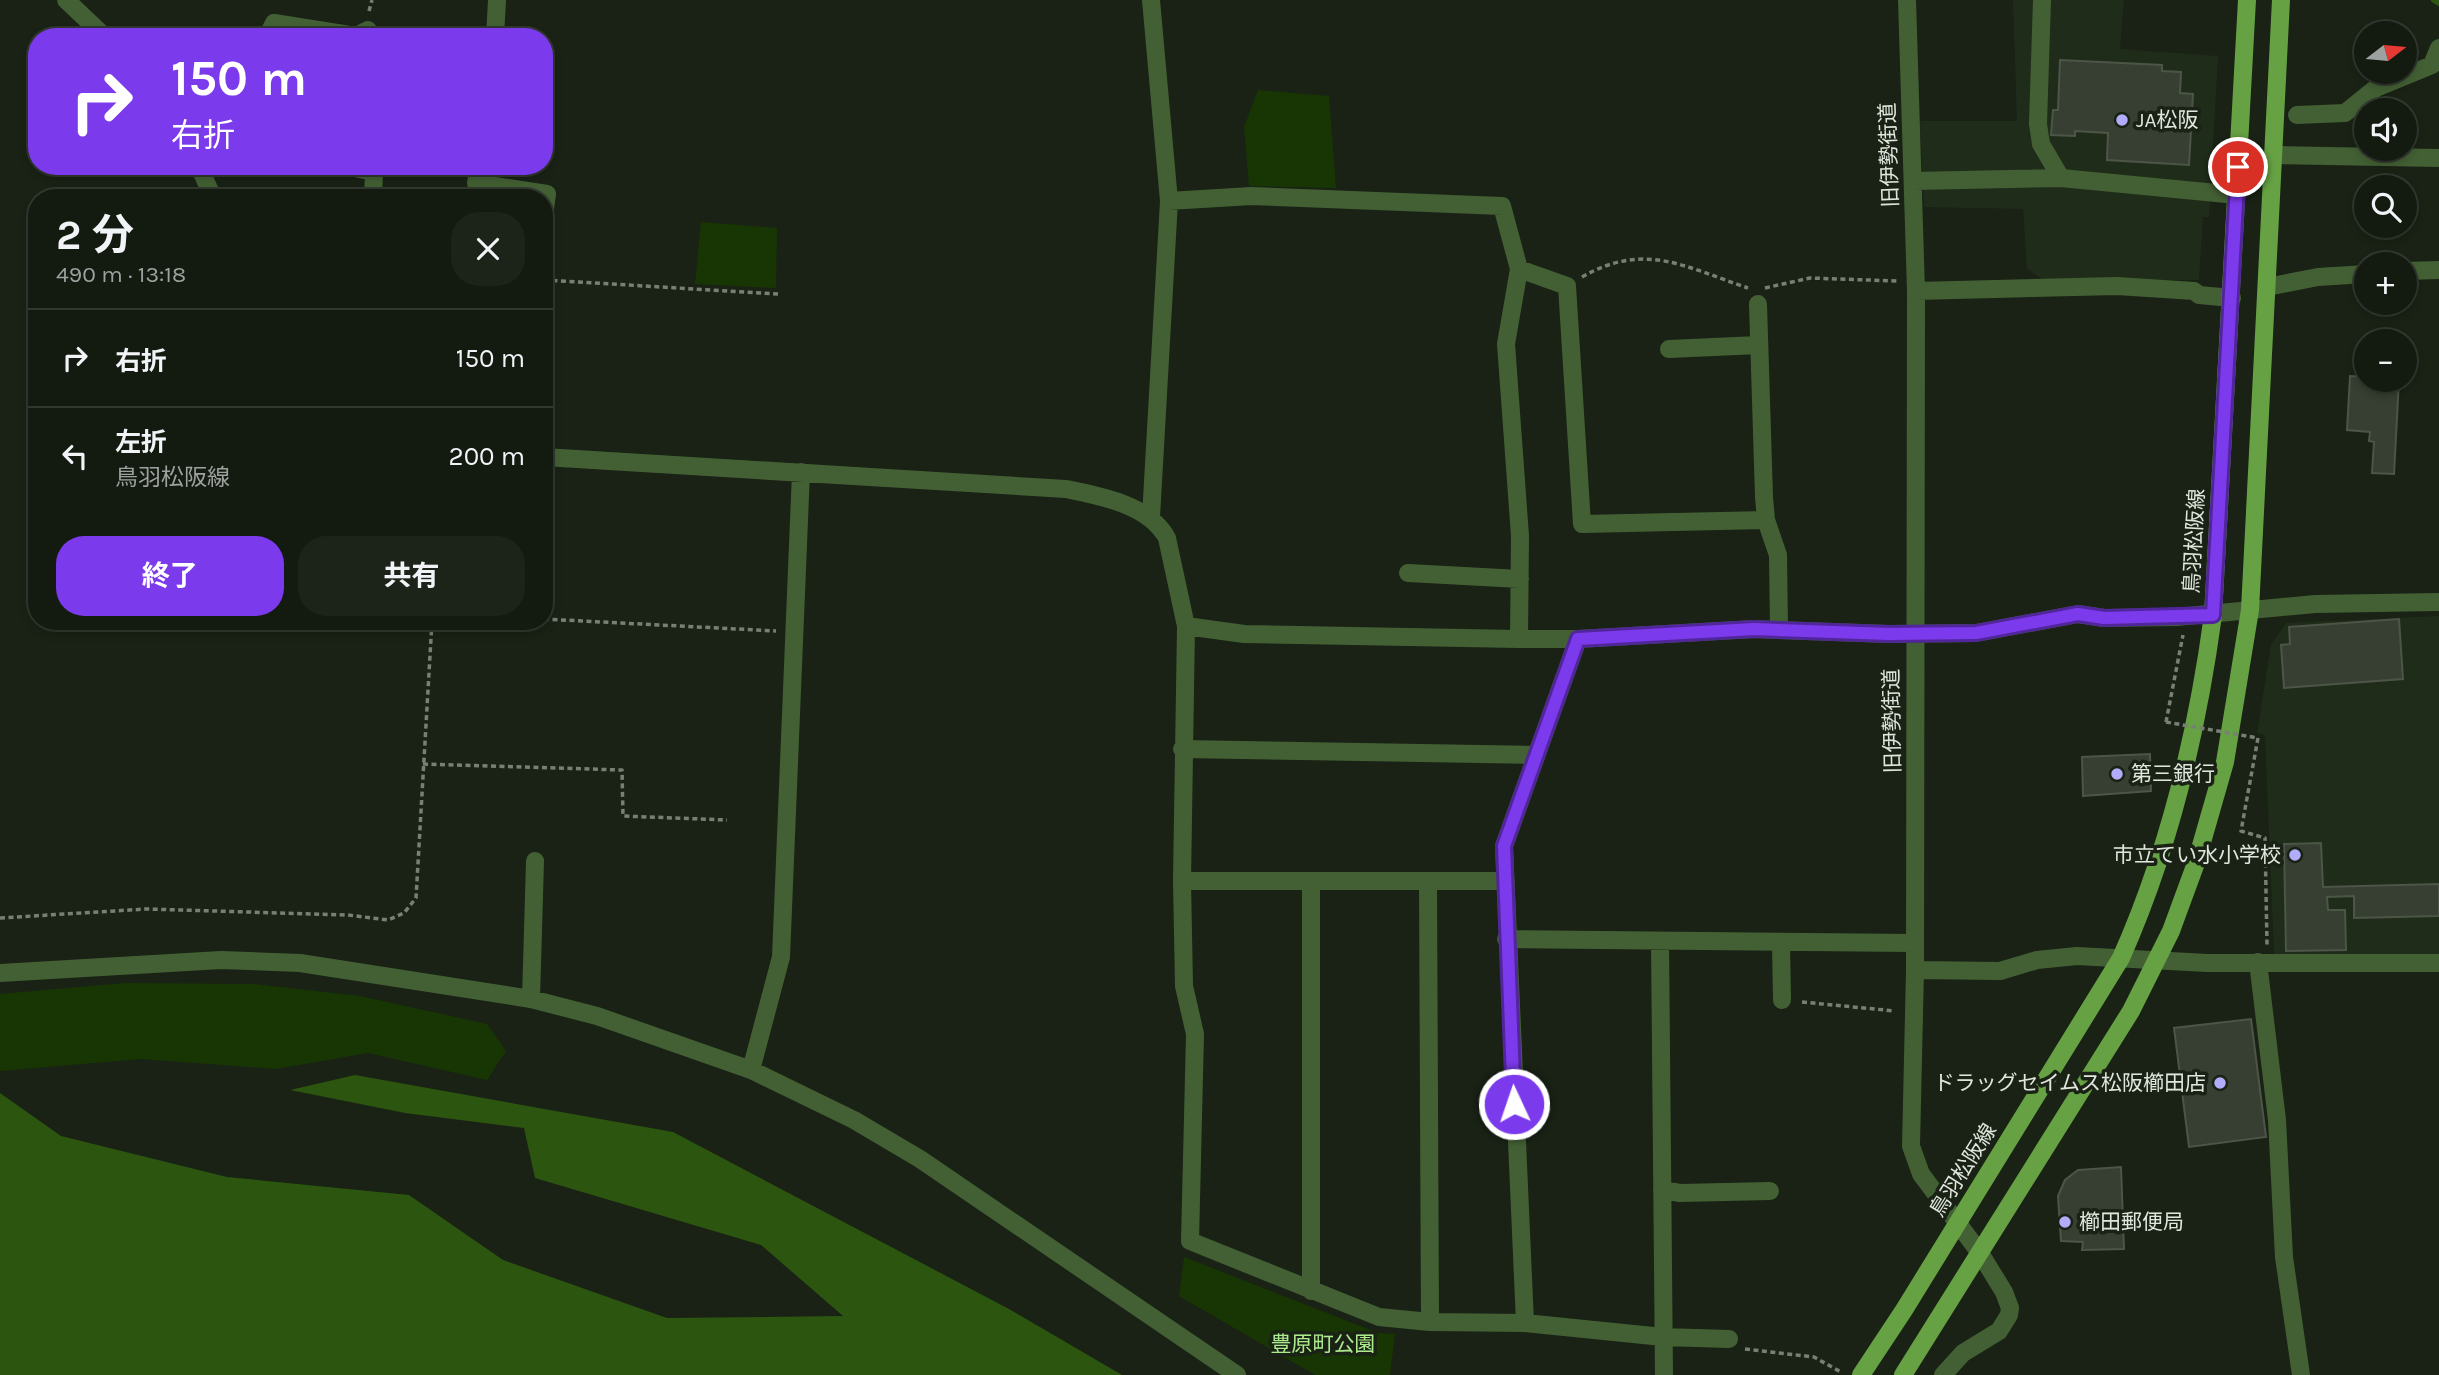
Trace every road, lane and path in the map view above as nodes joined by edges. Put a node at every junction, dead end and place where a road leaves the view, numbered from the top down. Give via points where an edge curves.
1 (66, 0) edge
2 (497, 0) edge
3 (1151, 0) edge
4 (1907, 0) edge
5 (2042, 0) edge
6 (2248, 0) edge
7 (2281, 0) edge
8 (96, 28) edge
9 (272, 28) edge
10 (306, 28) edge
11 (495, 28) edge
12 (2439, 48) edge
13 (2297, 115) dead end
14 (2273, 155) junction
15 (2439, 158) edge
16 (478, 175) edge
17 (2061, 178) junction
18 (1913, 181) junction
19 (515, 189) edge
20 (2237, 195) junction
21 (1169, 201) junction
22 (1519, 269) junction
23 (2439, 270) edge
24 (2417, 271) edge
25 (2354, 275) edge
26 (553, 282) edge
27 (1567, 286) junction
28 (1916, 286) junction
29 (2267, 287) junction
30 (778, 294) dead end
31 (2232, 298) junction
32 (1758, 304) dead end
33 (1759, 345) junction
34 (1669, 349) dead end
35 (553, 458) edge
36 (801, 472) junction
37 (1151, 517) junction
38 (1766, 520) junction
39 (1408, 573) dead end
40 (1520, 579) junction
41 (2439, 602) edge
42 (2250, 610) junction
43 (2213, 615) junction
44 (553, 619) edge
45 (1186, 626) junction
46 (1779, 629) junction
47 (431, 630) edge
48 (1914, 634) junction
49 (2183, 635) dead end
50 (794, 639) junction
51 (1519, 639) junction
52 (1578, 639) junction
53 (1182, 749) junction
54 (1535, 755) junction
55 (423, 764) junction
56 (727, 820) dead end
57 (535, 861) dead end
58 (1182, 881) junction
59 (1503, 881) junction
60 (1311, 883) junction
61 (1427, 883) junction
62 (0, 918) edge
63 (1506, 939) junction
64 (1660, 941) junction
65 (1781, 942) junction
66 (1914, 943) junction
67 (2121, 958) junction
68 (2158, 959) junction
69 (2258, 962) junction
70 (2439, 963) edge
71 (1915, 970) junction
72 (0, 973) edge
73 (531, 999) junction
74 (1782, 1000) joint
75 (1914, 1013) junction
76 (751, 1070) junction
77 (1662, 1190) junction
78 (1770, 1191) dead end
79 (1958, 1222) junction
80 (1980, 1253) junction
81 (1311, 1292) junction
82 (1430, 1322) junction
83 (1525, 1323) junction
84 (1663, 1337) junction
85 (1729, 1339) joint
86 (1841, 1372) dead end
87 (1237, 1375) edge
88 (1664, 1375) edge
89 (1861, 1375) edge
90 (1903, 1375) edge
91 (1943, 1375) edge
92 (2301, 1375) edge

1 - 8 street
2 - 11 street
3 - 21 street
4 - 18 street, 旧伊勢街道
5 - 17 street via 2040,144
6 - 20 main road, 鳥羽松阪線
7 - 14 main road
9 - 10 street via 274,23
12 - 13 street via 2432,65 2376,88 2344,113
14 - 15 street
14 - 29 main road
16 - 19 street via 477,183
17 - 18 street
17 - 20 street
18 - 28 street, 旧伊勢街道
20 - 31 main road, 鳥羽松阪線
21 - 22 street via 1251,196 1502,205
21 - 37 street
22 - 27 street
22 - 40 street via 1506,344
23 - 24 street
25 - 29 street
26 - 30 path
27 - 28 path via 1609,263 1629,258 1677,265 1757,290 1810,278
27 - 38 street via 1582,524
28 - 31 street via 2117,286
28 - 48 street, 旧伊勢街道
29 - 42 main road
31 - 43 main road, 鳥羽松阪線
32 - 33 street
33 - 34 street
33 - 38 street
35 - 36 street
36 - 37 street via 1066,489
36 - 50 street
37 - 45 street via 1167,538
38 - 46 street via 1778,555
39 - 40 street
40 - 51 street
41 - 42 street
42 - 43 street
42 - 68 main road via 2217,797 2183,901
43 - 48 street via 2104,618 2078,614 1976,633
43 - 67 main road, 鳥羽松阪線 via 2202,700 2180,793 2144,905
44 - 50 path via 772,629
45 - 51 street via 1244,634
45 - 53 street
46 - 48 street
46 - 52 street
47 - 55 path
48 - 66 street, 旧伊勢街道
49 - 69 path, bridge via 2166,722 2258,738 2242,831 2264,838 2268,942
50 - 76 street via 781,957
51 - 52 street
52 - 54 street
53 - 54 street
53 - 58 street
54 - 59 street via 1504,846
55 - 56 path via 622,770 623,816
55 - 62 path via 416,898 404,913 388,920 146,909
57 - 73 street
58 - 60 street
58 - 81 street via 1184,986 1195,1034 1190,1241
59 - 61 street
59 - 63 street
60 - 61 street
60 - 81 street
61 - 82 street
63 - 64 street
63 - 83 street
64 - 65 street
64 - 77 street
65 - 66 street
65 - 74 street
66 - 71 street, 旧伊勢街道
67 - 68 street
67 - 71 street via 2059,958 2000,971
67 - 79 main road, 鳥羽松阪線
68 - 69 street
68 - 80 main road via 2131,1011
69 - 70 street
69 - 92 street via 2277,1120 2284,1257
71 - 75 street, 旧伊勢街道
72 - 73 street via 221,960 300,963
73 - 76 street via 597,1016
74 - 75 path
75 - 79 street, 旧伊勢街道 via 1911,1146 1914,1159
76 - 87 street via 854,1120 920,1159
77 - 78 street
77 - 84 street
79 - 80 street, 旧伊勢街道
79 - 89 main road, 鳥羽松阪線
80 - 90 main road
80 - 91 street, 旧伊勢街道 via 2004,1292 2009,1315 1999,1331 1963,1353
81 - 82 street via 1379,1317
82 - 83 street
83 - 84 street
84 - 85 street
84 - 88 street
85 - 86 path via 1732,1348 1814,1357

